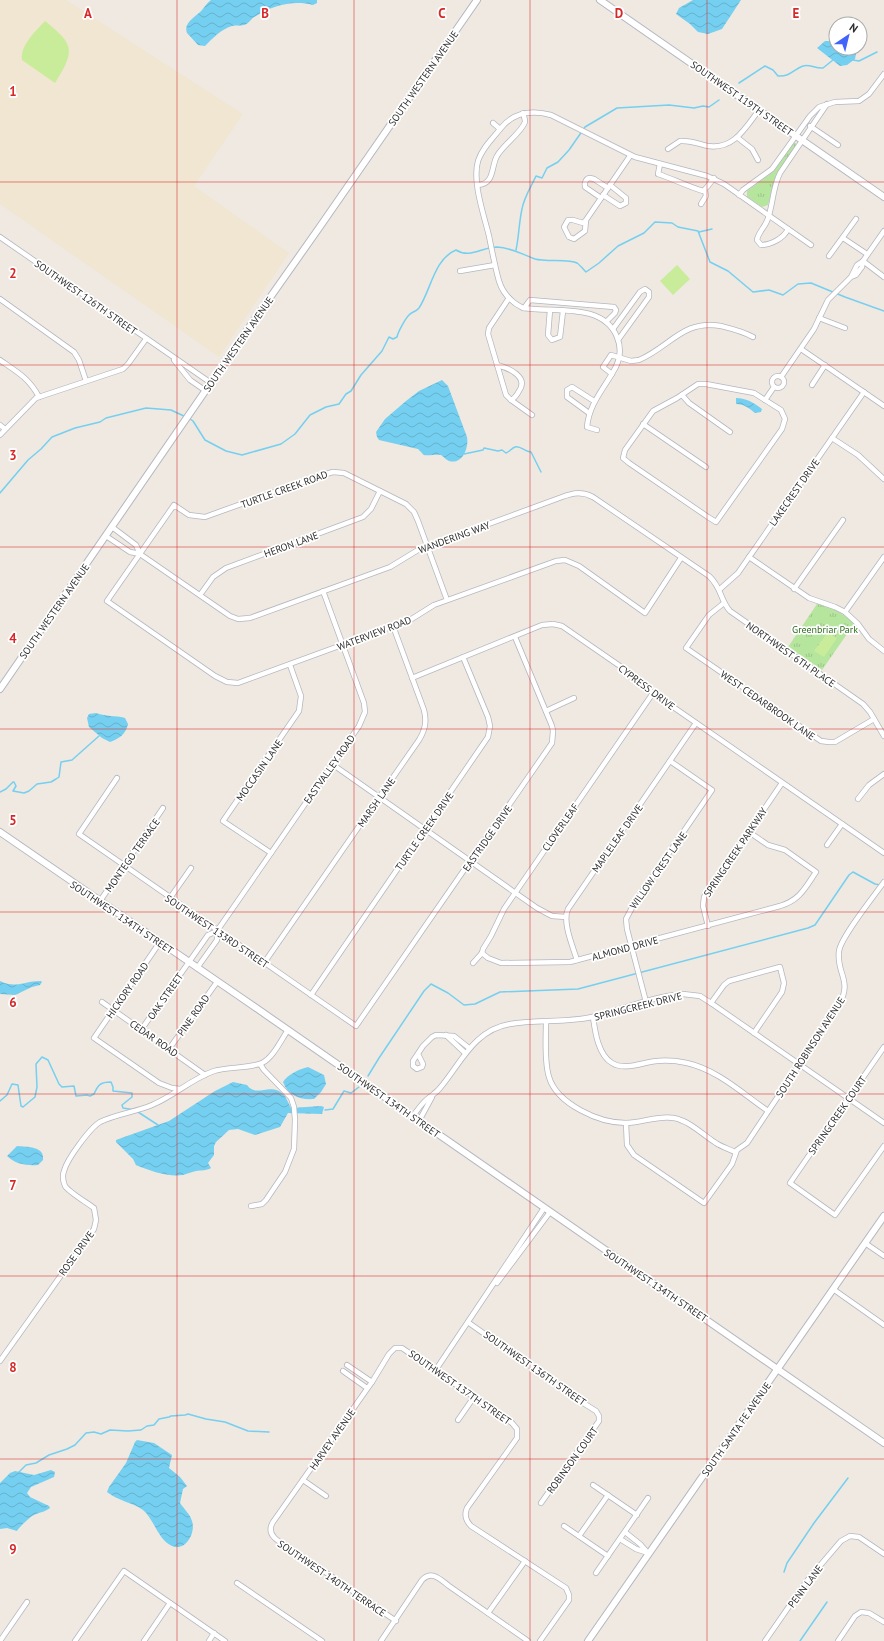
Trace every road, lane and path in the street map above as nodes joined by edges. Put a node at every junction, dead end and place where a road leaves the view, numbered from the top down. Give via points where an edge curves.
1 (477, 0) edge
2 (600, 0) edge
3 (884, 74) edge
4 (827, 104) junction
5 (759, 110) junction
6 (523, 113) junction
7 (493, 123) dead end
8 (806, 123) junction
9 (811, 127) junction
10 (500, 129) junction
11 (796, 135) junction
12 (738, 138) junction
13 (802, 140) junction
14 (838, 145) dead end
15 (668, 149) dead end
16 (630, 156) junction
17 (758, 160) dead end
18 (660, 164) junction
19 (714, 178) junction
20 (478, 185) junction
21 (609, 186) junction
22 (705, 190) junction
23 (739, 195) junction
24 (602, 197) junction
25 (884, 197) edge
26 (701, 204) dead end
27 (769, 216) junction
28 (856, 219) dead end
29 (586, 220) junction
30 (788, 229) junction
31 (884, 230) edge
32 (0, 237) edge
33 (843, 238) junction
34 (811, 245) dead end
35 (867, 254) junction
36 (829, 256) dead end
37 (863, 261) junction
38 (495, 265) junction
39 (460, 271) dead end
40 (884, 277) edge
41 (509, 298) junction
42 (0, 299) edge
43 (524, 308) junction
44 (550, 310) junction
45 (563, 311) junction
46 (819, 318) junction
47 (606, 322) junction
48 (846, 328) dead end
49 (613, 329) junction
50 (753, 338) dead end
51 (146, 339) junction
52 (618, 340) junction
53 (801, 349) junction
54 (172, 357) junction
55 (619, 357) junction
56 (0, 360) edge
57 (497, 365) junction
58 (825, 365) junction
59 (612, 374) junction
60 (781, 377) junction
61 (86, 381) junction
62 (211, 384) junction
63 (812, 385) dead end
64 (774, 387) junction
65 (206, 391) junction
66 (864, 392) junction
67 (682, 395) junction
68 (39, 397) junction
69 (511, 400) junction
70 (765, 400) junction
71 (594, 401) junction
72 (884, 406) edge
73 (589, 413) junction
74 (532, 415) dead end
75 (643, 424) junction
76 (0, 425) edge
77 (5, 429) junction
78 (597, 430) dead end
79 (730, 432) dead end
80 (0, 435) edge
81 (832, 438) junction
82 (706, 467) dead end
83 (884, 479) edge
84 (380, 491) junction
85 (842, 520) dead end
86 (112, 527) junction
87 (106, 536) junction
88 (427, 547) junction
89 (140, 554) junction
90 (749, 557) junction
91 (884, 557) edge
92 (681, 558) junction
93 (701, 571) joint
94 (720, 589) junction
95 (794, 589) junction
96 (323, 591) junction
97 (200, 595) junction
98 (447, 600) junction
99 (724, 603) junction
100 (845, 612) junction
101 (393, 626) junction
102 (515, 637) junction
103 (343, 645) junction
104 (884, 651) edge
105 (463, 658) junction
106 (290, 664) junction
107 (412, 678) junction
108 (0, 689) edge
109 (653, 693) junction
110 (574, 698) dead end
111 (546, 710) junction
112 (874, 719) junction
113 (696, 723) junction
114 (884, 736) edge
115 (670, 760) junction
116 (332, 764) junction
117 (884, 774) edge
118 (117, 778) dead end
119 (782, 783) junction
120 (379, 798) junction
121 (858, 799) dead end
122 (164, 808) dead end
123 (842, 824) junction
124 (425, 829) junction
125 (0, 832) edge
126 (749, 832) junction
127 (827, 845) dead end
128 (271, 853) junction
129 (884, 853) edge
130 (471, 861) junction
131 (124, 866) junction
132 (191, 868) dead end
133 (884, 882) edge
134 (515, 892) junction
135 (170, 898) junction
136 (100, 901) junction
137 (566, 917) junction
138 (708, 926) junction
139 (217, 931) junction
140 (160, 942) junction
141 (631, 946) junction
142 (482, 953) junction
143 (577, 960) junction
144 (189, 962) junction
145 (264, 963) junction
146 (473, 963) dead end
147 (197, 968) junction
148 (217, 982) junction
149 (310, 994) junction
150 (102, 1002) dead end
151 (646, 1002) junction
152 (711, 1003) junction
153 (113, 1010) junction
154 (593, 1017) junction
155 (546, 1022) junction
156 (356, 1026) joint
157 (141, 1030) junction
158 (288, 1030) junction
159 (754, 1033) junction
160 (446, 1035) junction
161 (884, 1047) edge
162 (469, 1048) junction
163 (169, 1049) junction
164 (465, 1053) junction
165 (418, 1054) dead end
166 (260, 1064) junction
167 (799, 1064) junction
168 (205, 1075) junction
169 (180, 1089) junction
170 (432, 1096) junction
171 (849, 1098) junction
172 (768, 1111) junction
173 (413, 1116) junction
174 (419, 1121) junction
175 (626, 1123) junction
176 (884, 1123) edge
177 (884, 1146) edge
178 (736, 1152) junction
179 (251, 1206) dead end
180 (547, 1210) junction
181 (884, 1216) edge
182 (865, 1243) junction
183 (884, 1256) edge
184 (833, 1289) junction
185 (469, 1323) junction
186 (884, 1325) edge
187 (398, 1348) joint
188 (0, 1361) edge
189 (347, 1365) dead end
190 (778, 1369) junction
191 (343, 1371) dead end
192 (355, 1371) junction
193 (435, 1371) junction
194 (351, 1376) junction
195 (372, 1382) junction
196 (368, 1388) junction
197 (474, 1397) junction
198 (599, 1416) joint
199 (458, 1420) dead end
200 (884, 1443) edge
201 (303, 1480) junction
202 (593, 1485) dead end
203 (608, 1495) junction
204 (326, 1496) dead end
205 (648, 1498) dead end
206 (541, 1503) dead end
207 (636, 1515) junction
208 (564, 1526) dead end
209 (624, 1532) junction
210 (271, 1533) joint
211 (579, 1536) junction
212 (620, 1538) junction
213 (648, 1553) junction
214 (884, 1554) edge
215 (608, 1556) junction
216 (525, 1561) junction
217 (596, 1573) dead end
218 (237, 1583) dead end
219 (27, 1602) dead end
220 (170, 1603) junction
221 (488, 1613) junction
222 (396, 1621) junction
223 (884, 1622) edge
224 (214, 1633) junction
225 (0, 1641) edge
226 (75, 1641) edge
227 (144, 1641) edge
228 (209, 1641) edge
229 (225, 1641) edge
230 (322, 1641) edge
231 (381, 1641) edge
232 (528, 1641) edge
233 (540, 1641) edge
234 (588, 1641) edge
235 (764, 1641) edge
236 (838, 1641) edge

1 - 62 main road, SOUTH WESTERN AVENUE
2 - 5 main road, SOUTHWEST 119TH STREET
3 - 4 street via 869,94 859,101
4 - 8 street via 819,107
4 - 9 street
5 - 11 main road, SOUTHWEST 119TH STREET
5 - 12 street
6 - 10 street
6 - 16 street via 551,115
6 - 20 street via 523,125 497,155 488,180
7 - 10 street
8 - 9 street
8 - 11 street
9 - 13 street
9 - 14 street
10 - 20 street via 480,157 477,168
11 - 13 main road, SOUTHWEST 119TH STREET
11 - 23 street via 772,169
12 - 15 street via 724,145 711,146 680,141
12 - 17 street via 752,150
13 - 25 main road, SOUTHWEST 119TH STREET
13 - 27 street via 778,175
16 - 18 street
16 - 21 street
18 - 19 street
18 - 22 street via 658,174 683,185
19 - 22 street
19 - 23 street
20 - 38 street
21 - 24 street
21 - 24 street via 594,179 586,180 585,187
21 - 24 street via 625,196 626,203 620,206
22 - 26 street via 706,196
23 - 27 street
24 - 29 street
27 - 30 street
27 - 30 street via 757,238 760,244 767,244 782,237
28 - 33 street
29 - 29 street via 583,223 568,220 564,227 569,237 574,239 584,232
30 - 34 street
31 - 35 street
32 - 51 street, SOUTHWEST 126TH STREET
33 - 35 street
33 - 36 street
35 - 37 street
37 - 40 street
37 - 46 street via 856,275 828,300
38 - 39 street
38 - 41 street via 500,287
41 - 43 street
41 - 57 street via 488,329
42 - 61 street via 74,352
43 - 44 street
43 - 47 street via 530,300 614,307 615,313
44 - 45 street
44 - 45 street via 548,335 552,340 560,336
45 - 47 street via 594,315
46 - 48 street
46 - 53 street
47 - 49 street
49 - 52 street
49 - 52 street via 640,292 645,289 649,292 649,297
50 - 55 street via 741,330 702,325 685,330 639,360 630,361
51 - 54 street, SOUTHWEST 126TH STREET
51 - 61 street via 122,369
52 - 55 street
53 - 58 street
53 - 60 street
54 - 62 street, SOUTHWEST 126TH STREET
54 - 65 street, SOUTHWEST 126TH STREET via 190,380
55 - 59 street
55 - 59 street via 611,355 603,367
56 - 68 street via 27,379
57 - 69 street via 506,395
57 - 69 street via 508,369 522,380 522,388
58 - 63 street
58 - 66 street
59 - 71 street
60 - 64 street via 776,376 773,380
60 - 64 street via 784,384 780,388
61 - 68 street
62 - 65 main road, SOUTH WESTERN AVENUE
64 - 70 street
65 - 86 main road, SOUTH WESTERN AVENUE
66 - 72 street
66 - 81 street, LAKECREST DRIVE
67 - 70 street via 698,384 706,384 749,391
67 - 75 street via 657,407
67 - 79 street via 689,403
68 - 77 street
69 - 74 street
70 - 75 street via 781,410 785,419 783,425 716,522 623,458 625,450
71 - 73 street
71 - 73 street via 572,387 567,390 567,397
73 - 78 street via 586,427
75 - 82 street
76 - 77 street
77 - 80 street
81 - 83 street via 858,455
81 - 90 street, LAKECREST DRIVE
84 - 88 street, TURTLE CREEK ROAD via 412,509
84 - 89 street, TURTLE CREEK ROAD via 344,473 333,472 205,517 189,515 174,505
84 - 97 street, HERON LANE via 368,512 362,517 226,568 213,577
85 - 95 street
86 - 87 main road, SOUTH WESTERN AVENUE
86 - 89 street, WANDERING WAY via 136,545
87 - 89 street, WANDERING WAY via 130,552
87 - 108 main road, SOUTH WESTERN AVENUE
88 - 92 street, WANDERING WAY via 562,497 580,493 593,497
88 - 96 street, WANDERING WAY via 413,552 390,567
88 - 98 street, TURTLE CREEK ROAD
89 - 97 street, WANDERING WAY
89 - 106 street, WATERVIEW ROAD via 107,601 227,682 238,683
90 - 94 street, LAKECREST DRIVE via 735,576
90 - 95 street
91 - 100 street
92 - 93 street, WANDERING WAY
92 - 98 street, WATERVIEW ROAD via 645,613 579,566 565,560 551,562
93 - 94 street, NORTHWEST 6TH PLACE
94 - 99 street, NORTHWEST 6TH PLACE
95 - 100 street via 809,598
96 - 97 street, WANDERING WAY via 258,616 242,619 230,616
96 - 103 street, EASTVALLEY ROAD
98 - 101 street, WATERVIEW ROAD
99 - 112 street, NORTHWEST 6TH PLACE via 734,615 863,704
99 - 112 street, WEST CEDARBROOK LANE via 709,616 686,648 821,741 835,742
100 - 104 street via 873,643
101 - 103 street, WATERVIEW ROAD
101 - 107 street, MARSH LANE
102 - 105 street, CYPRESS DRIVE
102 - 109 street, CYPRESS DRIVE via 546,624 562,626 630,673
102 - 111 street, EASTRIDGE DRIVE
103 - 106 street, WATERVIEW ROAD
103 - 116 street, EASTVALLEY ROAD via 365,712 359,726
105 - 107 street, CYPRESS DRIVE
105 - 124 street, TURTLE CREEK DRIVE via 488,717 489,734
106 - 128 street, MOCCASIN LANE via 301,696 299,711 223,821
107 - 120 street, MARSH LANE via 425,716 425,729
109 - 113 street, CYPRESS DRIVE
109 - 134 street, CLOVERLEAF
110 - 111 street
111 - 130 street, EASTRIDGE DRIVE via 553,731 552,743
112 - 114 street, NORTHWEST 6TH PLACE
113 - 115 street, MAPLELEAF DRIVE
113 - 119 street, CYPRESS DRIVE
115 - 137 street, MAPLELEAF DRIVE via 570,905
115 - 141 street, WILLOW CREST LANE via 712,790 628,913 626,923
116 - 120 street
116 - 128 street, EASTVALLEY ROAD
117 - 121 street via 869,785
118 - 131 street, SOUTHWEST 133RD STREET via 79,834
119 - 123 street, CYPRESS DRIVE
119 - 126 street, SPRINGCREEK PARKWAY
120 - 124 street
120 - 145 street, MARSH LANE
122 - 131 street, MONTEGO TERRACE
123 - 127 street
123 - 129 street, CYPRESS DRIVE
124 - 130 street
124 - 149 street, TURTLE CREEK DRIVE
125 - 136 main road, SOUTHWEST 134TH STREET
126 - 138 street, SPRINGCREEK PARKWAY via 704,897 703,906
126 - 138 street, ALMOND DRIVE via 768,845 785,850 816,872 794,901
128 - 139 street, EASTVALLEY ROAD
130 - 134 street
130 - 156 street, EASTRIDGE DRIVE
131 - 135 street, SOUTHWEST 133RD STREET
131 - 136 street, MONTEGO TERRACE
132 - 135 street
133 - 167 street, SOUTH ROBINSON AVENUE via 840,947 839,961 846,983 844,996
134 - 137 street via 548,914
134 - 142 street, CLOVERLEAF
135 - 139 street, SOUTHWEST 133RD STREET
136 - 140 main road, SOUTHWEST 134TH STREET
137 - 143 street
138 - 141 street, ALMOND DRIVE
139 - 144 street, EASTVALLEY ROAD via 208,935
139 - 145 street, SOUTHWEST 133RD STREET
139 - 147 street, EASTVALLEY ROAD via 217,940
140 - 144 main road, SOUTHWEST 134TH STREET
140 - 153 street, HICKORY ROAD
141 - 143 street, ALMOND DRIVE
141 - 151 street, WILLOW CREST LANE
142 - 143 street, ALMOND DRIVE via 501,963 565,963
142 - 146 street, CLOVERLEAF
144 - 147 main road, SOUTHWEST 134TH STREET
144 - 157 street, OAK STREET
145 - 149 street, SOUTHWEST 133RD STREET
147 - 148 main road, SOUTHWEST 134TH STREET
148 - 158 main road, SOUTHWEST 134TH STREET
148 - 163 street, PINE ROAD
149 - 156 street, SOUTHWEST 133RD STREET
150 - 153 street, CEDAR ROAD
151 - 152 street, SPRINGCREEK DRIVE via 683,994 700,996
151 - 154 street, SPRINGCREEK DRIVE
152 - 159 street, SPRINGCREEK DRIVE
152 - 159 street via 729,981 780,967 784,988
153 - 157 street, CEDAR ROAD
153 - 169 street, HICKORY ROAD via 94,1038 159,1083
154 - 155 street, SPRINGCREEK DRIVE
154 - 172 street via 602,1052 611,1063 623,1066 657,1061 688,1063 711,1072
155 - 162 street, SPRINGCREEK DRIVE via 504,1025 482,1036
155 - 175 street via 548,1073 556,1092 588,1114 610,1122
157 - 163 street, CEDAR ROAD
158 - 166 street via 270,1056
158 - 173 main road, SOUTHWEST 134TH STREET
159 - 167 street, SPRINGCREEK DRIVE
160 - 162 street via 451,1035
160 - 164 street
160 - 165 street via 432,1037
161 - 171 street, SPRINGCREEK COURT
162 - 164 street, SPRINGCREEK DRIVE
163 - 168 street, CEDAR ROAD
164 - 170 street, SPRINGCREEK DRIVE via 443,1085
166 - 168 street via 229,1067
166 - 179 street via 289,1096 294,1107 294,1149 285,1172 266,1200 262,1204
167 - 171 street, SPRINGCREEK DRIVE
167 - 172 street, SOUTH ROBINSON AVENUE
168 - 169 street
169 - 188 street, ROSE DRIVE via 151,1106 98,1124 67,1163 63,1176 64,1184 94,1208 96,1224
170 - 173 street, SPRINGCREEK DRIVE
170 - 174 street, SPRINGCREEK DRIVE
171 - 176 street, SPRINGCREEK DRIVE
171 - 177 street, SPRINGCREEK COURT via 790,1183 835,1215
172 - 178 street, SOUTH ROBINSON AVENUE via 747,1143
173 - 174 main road, SOUTHWEST 134TH STREET
174 - 180 main road, SOUTHWEST 134TH STREET
175 - 178 street via 663,1117 676,1118 723,1148
175 - 178 street, SOUTH ROBINSON AVENUE via 627,1145 631,1152 704,1203 732,1164
180 - 185 street
180 - 190 main road, SOUTHWEST 134TH STREET
181 - 182 main road, SOUTH SANTA FE AVENUE
182 - 183 street
182 - 184 main road, SOUTH SANTA FE AVENUE
184 - 186 street
184 - 190 main road, SOUTH SANTA FE AVENUE
185 - 193 street
185 - 198 street, SOUTHWEST 136TH STREET via 594,1409
187 - 193 street, SOUTHWEST 137TH STREET via 405,1349
187 - 195 street, HARVEY AVENUE via 389,1354
189 - 192 street
190 - 200 main road, SOUTHWEST 134TH STREET
190 - 213 main road, SOUTH SANTA FE AVENUE
191 - 194 street
192 - 194 street
192 - 195 street
193 - 197 street, SOUTHWEST 137TH STREET
194 - 196 street
195 - 196 street, HARVEY AVENUE
196 - 201 street, HARVEY AVENUE
197 - 199 street
197 - 216 street, SOUTHWEST 137TH STREET via 512,1422 517,1438 467,1508 466,1518 471,1526
198 - 206 street, ROBINSON COURT via 598,1424
201 - 204 street
201 - 210 street, HARVEY AVENUE via 273,1522
202 - 203 street
203 - 207 street
203 - 211 street
205 - 207 street
207 - 209 street
208 - 211 street
209 - 212 street
209 - 213 street
210 - 222 street, SOUTHWEST 140TH TERRACE via 276,1541
211 - 215 street
212 - 213 street via 636,1549
212 - 215 street
213 - 234 main road, SOUTH SANTA FE AVENUE
214 - 235 street, PENN LANE via 859,1537 850,1536 838,1542
215 - 217 street
216 - 221 street
216 - 233 street via 564,1586 569,1594 567,1604
218 - 230 street
219 - 225 street
220 - 224 street
220 - 226 street via 124,1572
220 - 227 street
221 - 222 street via 439,1578 430,1575 422,1580
221 - 232 street
222 - 231 street
223 - 236 street via 863,1611 855,1616
224 - 228 street
224 - 229 street

